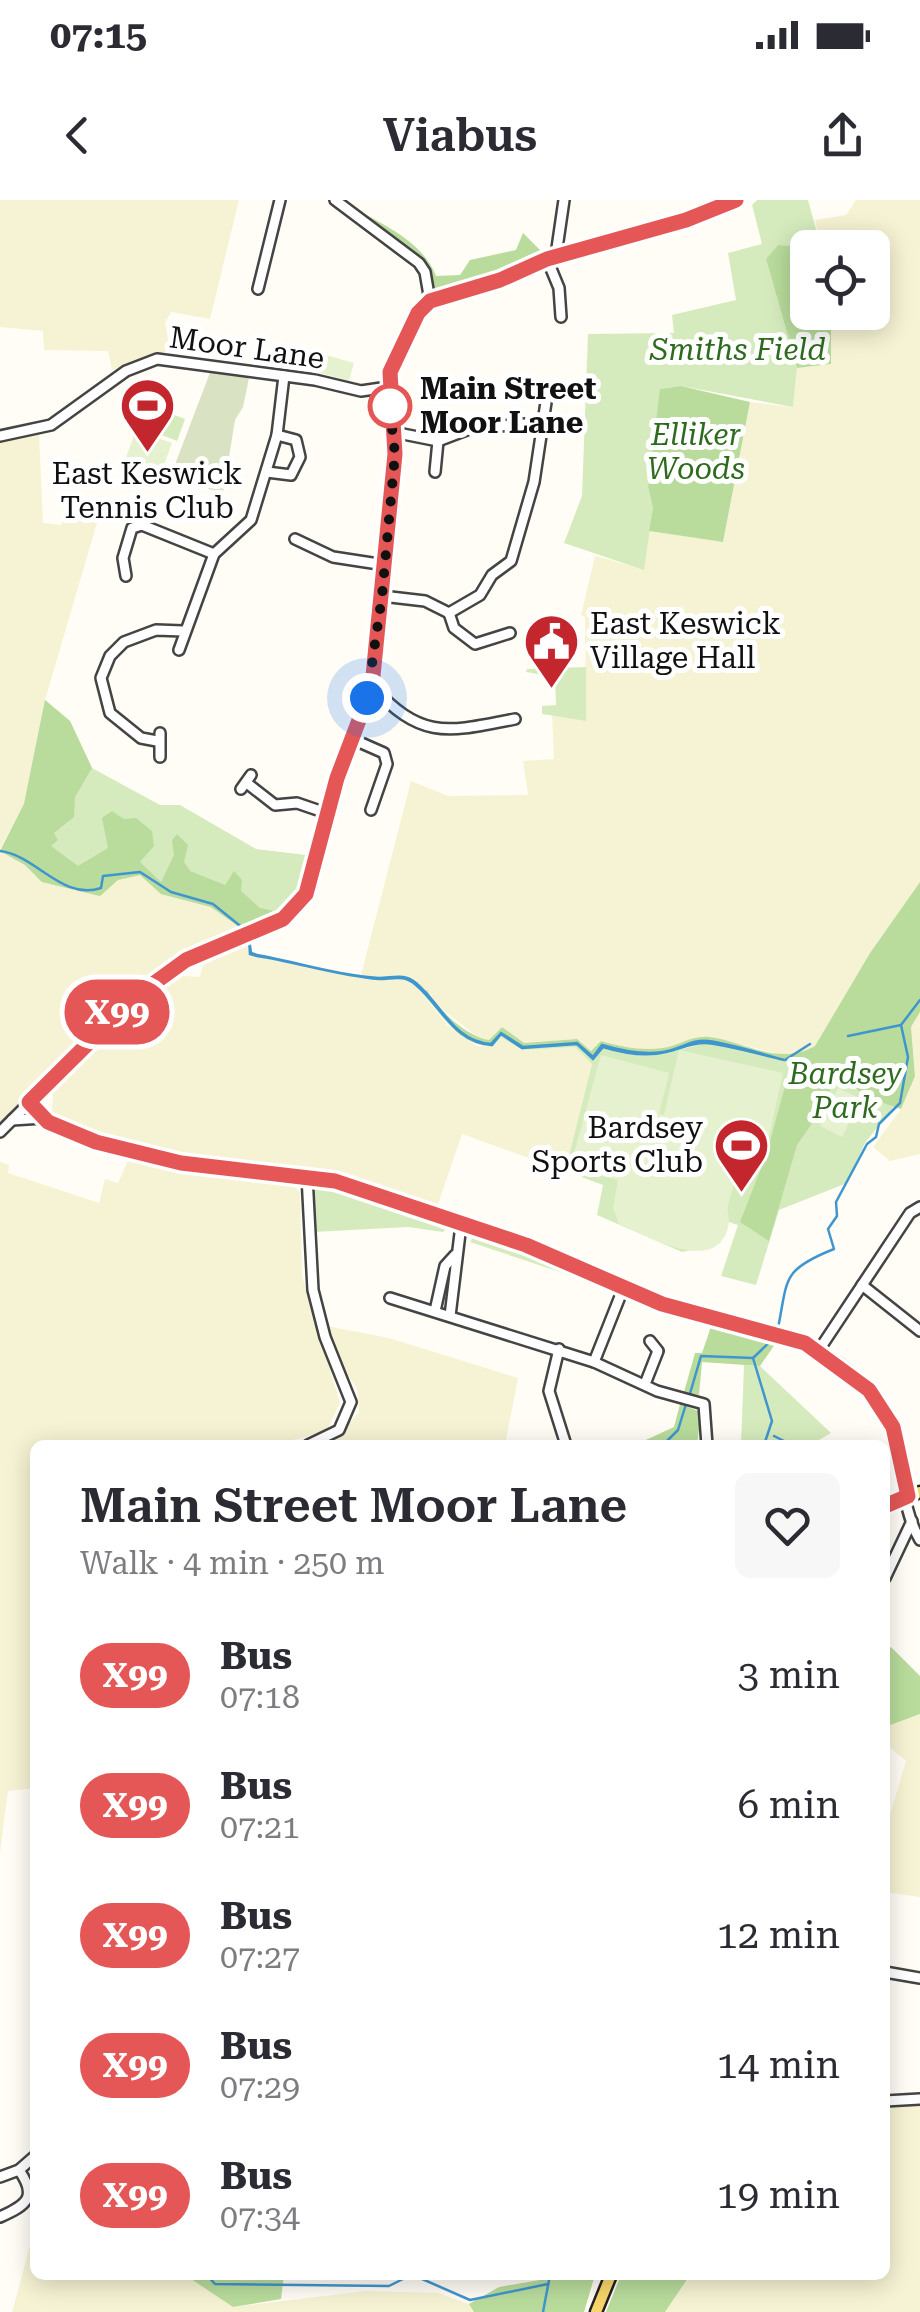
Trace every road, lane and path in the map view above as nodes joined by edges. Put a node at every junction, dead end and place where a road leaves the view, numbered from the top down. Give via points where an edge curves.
1 (280, 200) edge
2 (335, 200) edge
3 (564, 200) edge
4 (703, 200) edge
5 (736, 200) edge
6 (706, 214) junction
7 (552, 257) junction
8 (258, 289) dead end
9 (430, 301) junction
10 (561, 318) dead end
11 (284, 376) junction
12 (388, 387) junction
13 (548, 389) dead end
14 (540, 423) junction
15 (393, 432) junction
16 (277, 435) junction
17 (0, 436) edge
18 (438, 441) junction
19 (267, 472) junction
20 (436, 472) dead end
21 (295, 539) dead end
22 (214, 554) junction
23 (333, 557) junction
24 (511, 560) junction
25 (386, 566) junction
26 (522, 568) dead end
27 (329, 570) dead end
28 (126, 576) dead end
29 (382, 596) junction
30 (449, 614) junction
31 (183, 631) junction
32 (510, 633) dead end
33 (179, 650) dead end
34 (372, 686) junction
35 (516, 720) dead end
36 (350, 738) junction
37 (160, 758) dead end
38 (400, 759) dead end
39 (386, 760) junction
40 (247, 783) dead end
41 (371, 810) dead end
42 (329, 814) junction
43 (29, 1102) junction
44 (43, 1118) junction
45 (12, 1120) junction
46 (0, 1132) edge
47 (306, 1176) junction
48 (920, 1206) edge
49 (462, 1225) junction
50 (455, 1255) junction
51 (862, 1285) junction
52 (623, 1288) junction
53 (390, 1298) dead end
54 (435, 1311) junction
55 (450, 1316) junction
56 (920, 1331) edge
57 (650, 1341) dead end
58 (559, 1350) junction
59 (819, 1350) junction
60 (594, 1362) junction
61 (645, 1384) junction
62 (318, 1440) edge
63 (564, 1440) edge
64 (707, 1440) edge
65 (900, 1454) junction
66 (890, 1458) edge
67 (914, 1494) edge
68 (890, 1504) edge
69 (912, 1522) junction
70 (920, 1540) edge
71 (890, 1568) edge
72 (890, 1973) edge
73 (920, 1978) edge
74 (920, 2099) edge
75 (890, 2101) edge
76 (30, 2160) edge
77 (19, 2170) junction
78 (0, 2177) edge
79 (0, 2217) edge
80 (609, 2280) edge
81 (596, 2312) edge

1 - 8 street
2 - 9 street via 418,264
3 - 7 street
4 - 6 street
5 - 6 street
6 - 7 street
7 - 9 street
7 - 10 street
9 - 12 street via 410,326
11 - 12 street, Moor Lane via 361,391
11 - 16 street
11 - 17 street, Moor Lane via 157,360 126,371 52,425
12 - 15 street
13 - 14 street
14 - 18 street via 472,428
14 - 24 street via 534,482
15 - 18 street
15 - 25 street
16 - 19 street
16 - 19 street via 296,440 300,457 291,475
18 - 20 street
19 - 22 street via 251,520
21 - 23 street
22 - 28 street via 132,528 120,557
22 - 31 street
23 - 25 street
23 - 27 street
24 - 26 street
24 - 30 street via 467,606
25 - 29 street
29 - 30 street via 425,600
29 - 34 street
30 - 32 street via 454,628 476,644
31 - 33 street
31 - 37 street via 156,630 124,642 102,678 110,713 141,738 158,737
34 - 35 street via 421,726 456,730
34 - 36 street
36 - 39 street
36 - 42 street
38 - 39 street
39 - 41 street
40 - 42 street via 275,806 297,803
42 - 43 street via 306,894 283,919 186,960 135,997
43 - 44 street
43 - 45 street
44 - 45 street
44 - 47 street via 73,1134 154,1157
45 - 46 street
47 - 49 street
47 - 62 street via 313,1290 351,1402 339,1430
48 - 51 street
49 - 50 street
49 - 52 street
50 - 54 street via 445,1266
50 - 55 street via 459,1268
51 - 56 street
51 - 59 street
52 - 59 street
52 - 60 street
53 - 54 street
54 - 55 street
55 - 58 street
57 - 61 street via 658,1351
58 - 60 street
58 - 63 street via 550,1398
59 - 65 street via 869,1390 893,1427
60 - 61 street
61 - 64 street via 706,1407
65 - 66 street
65 - 67 street
67 - 68 main road
67 - 69 street
69 - 70 street
69 - 71 street
72 - 73 street
74 - 75 street
76 - 77 street
77 - 78 street
77 - 79 street via 30,2198
80 - 81 main road

